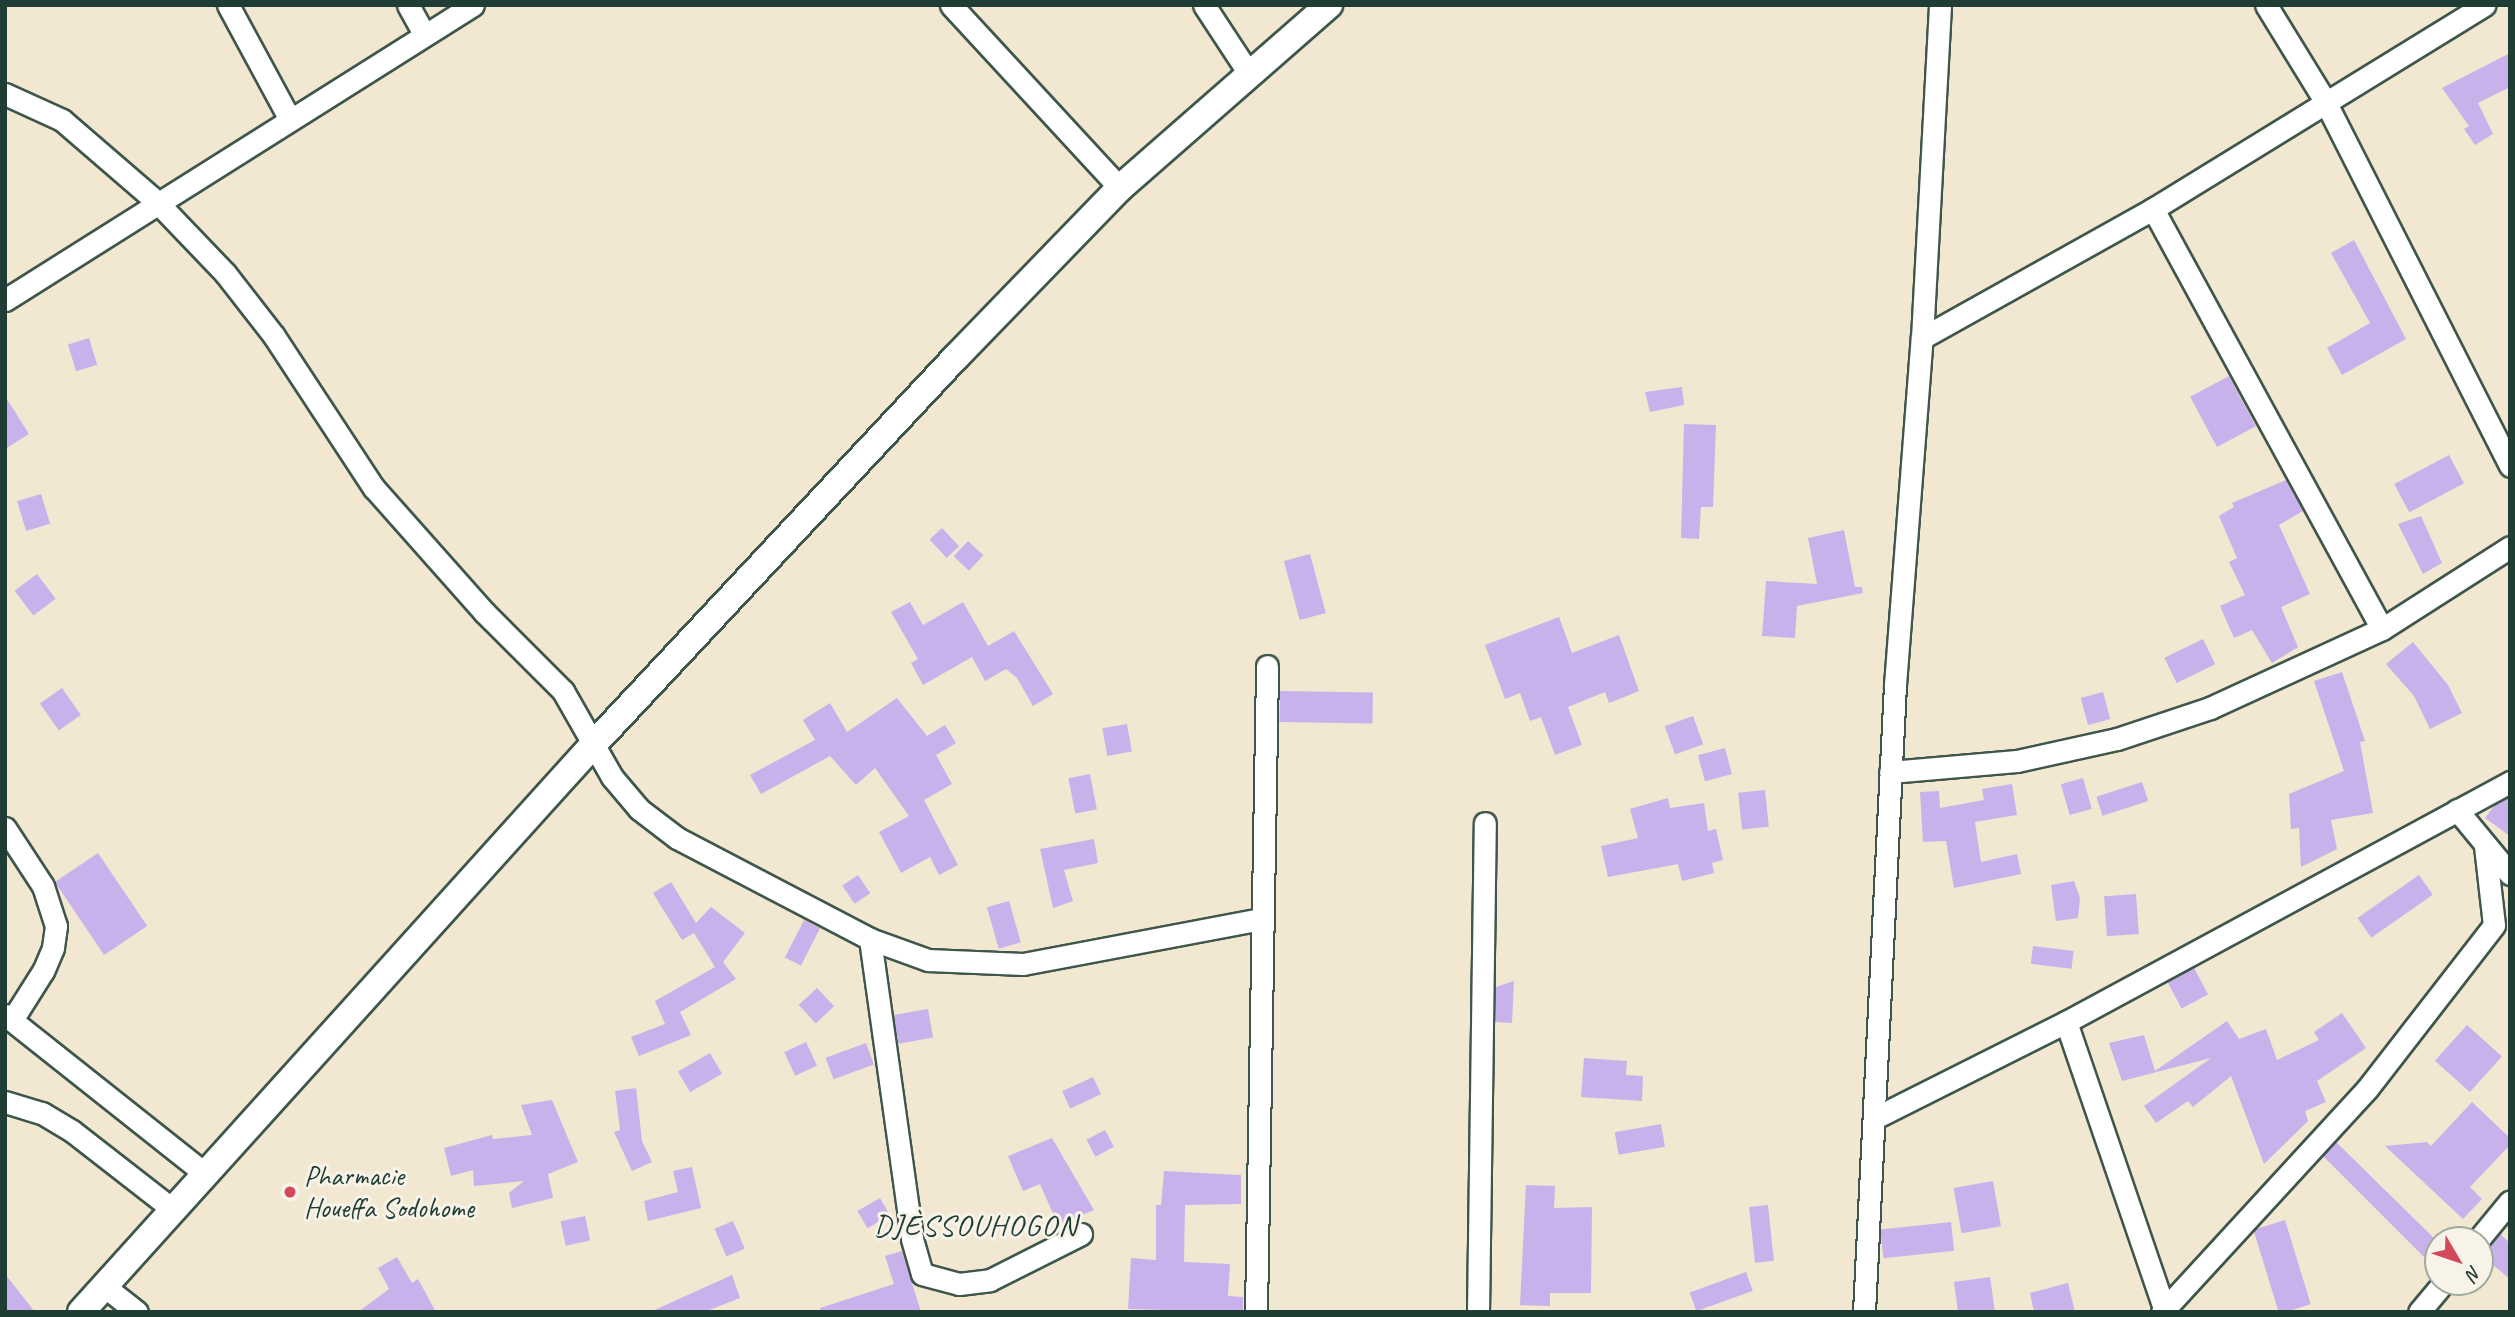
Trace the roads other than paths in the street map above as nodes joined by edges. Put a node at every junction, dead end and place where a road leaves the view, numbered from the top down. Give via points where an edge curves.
1 (228, 5) edge
2 (408, 5) edge
3 (473, 5) edge
4 (951, 5) edge
5 (1204, 5) edge
6 (1329, 5) edge
7 (1940, 5) edge
8 (2266, 5) edge
9 (2484, 5) edge
10 (424, 34) junction
11 (1248, 72) junction
12 (5, 94) edge
13 (2325, 101) junction
14 (289, 118) junction
15 (1120, 188) junction
16 (156, 201) junction
17 (2153, 209) junction
18 (5, 300) edge
19 (1922, 338) junction
20 (2510, 466) edge
21 (2510, 547) edge
22 (2382, 629) junction
23 (1267, 666) dead end
24 (593, 745) junction
25 (1890, 772) junction
26 (2510, 782) edge
27 (2457, 810) junction
28 (1485, 823) dead end
29 (5, 828) edge
30 (2485, 846) junction
31 (2510, 874) edge
32 (1262, 919) junction
33 (2502, 923) edge
34 (870, 939) junction
35 (9, 1018) edge
36 (2066, 1021) junction
37 (5, 1102) edge
38 (1875, 1118) junction
39 (203, 1172) junction
40 (2510, 1201) edge
41 (171, 1208) junction
42 (2489, 1226) edge
43 (1081, 1234) dead end
44 (104, 1286) junction
45 (2432, 1296) edge
46 (2163, 1310) edge
47 (81, 1312) edge
48 (137, 1312) edge
49 (1256, 1312) edge
50 (1478, 1312) edge
51 (1864, 1312) edge
52 (2419, 1312) edge

1 - 14 street
2 - 10 street
3 - 10 street
4 - 15 street
5 - 11 street
6 - 11 street
7 - 19 street
8 - 13 street
9 - 13 street
10 - 14 street
11 - 15 street
12 - 16 street via 62,120
13 - 17 street
13 - 20 street
14 - 16 street
15 - 24 street
16 - 18 street
16 - 24 street via 225,273 266,326 374,488 484,612 563,691
17 - 19 street
17 - 22 street
19 - 25 street
21 - 22 street
22 - 25 street via 2210,708 2117,739 2017,761
23 - 32 street
24 - 34 street via 639,809 677,838
24 - 39 street
25 - 38 street
26 - 27 street
27 - 30 street
27 - 36 street
28 - 50 street
29 - 35 street via 43,886 56,926 43,971
30 - 31 street
30 - 33 street
32 - 34 street via 1023,964 928,960
32 - 49 street
33 - 46 street via 2367,1089
34 - 43 street via 912,1239 922,1274 959,1284 990,1280
35 - 39 street
36 - 38 street
36 - 46 street
37 - 41 street via 42,1113 72,1131
38 - 51 street
39 - 41 street
40 - 42 street
41 - 44 street
44 - 47 street
44 - 48 street
45 - 52 street

